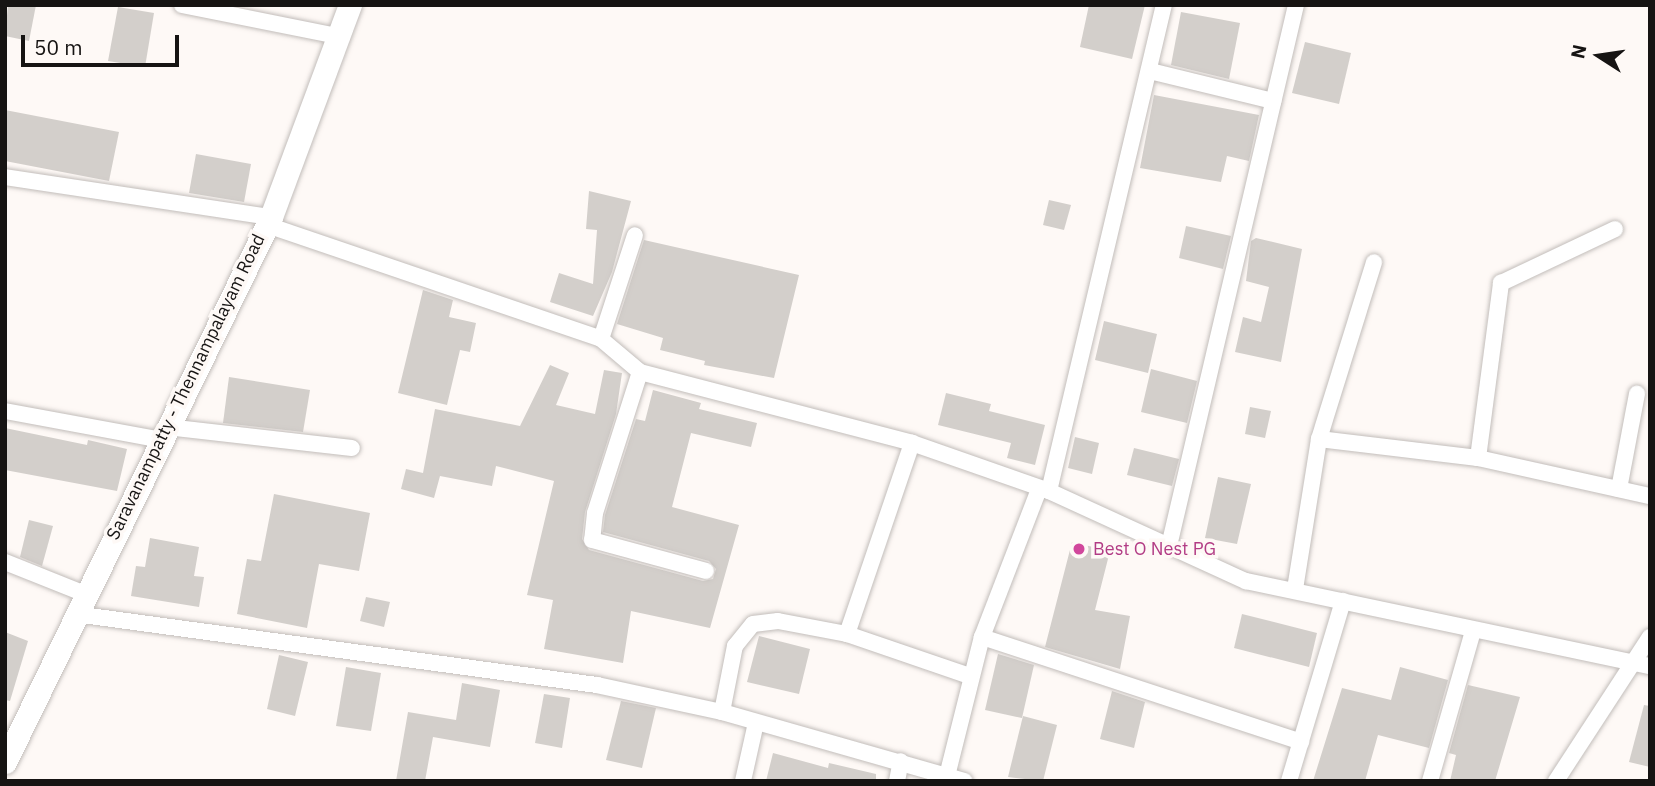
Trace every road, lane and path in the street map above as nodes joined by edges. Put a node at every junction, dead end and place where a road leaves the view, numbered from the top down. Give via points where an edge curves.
1 (350, 5) edge
2 (1164, 5) edge
3 (1296, 5) edge
4 (185, 6) edge
5 (342, 37) junction
6 (1150, 71) junction
7 (1273, 101) junction
8 (5, 177) edge
9 (269, 221) junction
10 (1615, 229) dead end
11 (635, 235) dead end
12 (1374, 262) dead end
13 (601, 339) junction
14 (640, 372) junction
15 (1637, 394) dead end
16 (5, 411) edge
17 (164, 434) junction
18 (1319, 439) junction
19 (912, 443) junction
20 (352, 448) dead end
21 (1478, 458) junction
22 (1619, 489) junction
23 (1044, 490) junction
24 (1650, 496) edge
25 (1169, 545) junction
26 (5, 562) edge
27 (706, 571) dead end
28 (1296, 589) junction
29 (1343, 601) junction
30 (80, 604) junction
31 (1473, 631) junction
32 (847, 634) junction
33 (982, 637) junction
34 (1650, 637) edge
35 (1642, 665) edge
36 (970, 676) junction
37 (722, 712) junction
38 (756, 723) junction
39 (1301, 742) junction
40 (5, 761) edge
41 (901, 761) junction
42 (956, 778) edge
43 (743, 781) edge
44 (897, 781) edge
45 (1289, 781) edge
46 (1430, 781) edge
47 (1556, 781) edge

1 - 5 main road, Saravanampatty - Thennampalayam Road
2 - 6 street
3 - 7 street
4 - 5 street
5 - 9 main road, Saravanampatty - Thennampalayam Road
6 - 7 street
6 - 23 street
7 - 25 street
8 - 9 street
9 - 13 street
9 - 17 main road, Saravanampatty - Thennampalayam Road
10 - 21 street via 1501,283
11 - 13 street
12 - 18 street
13 - 14 street
14 - 19 street
14 - 27 street via 595,513 592,540
15 - 22 street
16 - 17 street
17 - 20 street
17 - 30 main road, Saravanampatty - Thennampalayam Road
18 - 21 street
18 - 28 street
19 - 23 street
19 - 32 street
21 - 22 street
22 - 24 street
23 - 25 street
23 - 33 street
25 - 28 street via 1246,581
26 - 30 street
28 - 29 street
29 - 31 street
29 - 39 street
30 - 37 street via 597,685
30 - 40 main road, Saravanampatty - Thennampalayam Road
31 - 35 street
31 - 46 street
32 - 36 street
32 - 37 street via 778,621 753,624 734,646
33 - 36 street
33 - 39 street
34 - 35 street
35 - 47 street
36 - 42 street
37 - 38 street
38 - 41 street
38 - 43 street
39 - 45 street
41 - 42 street
41 - 44 street

